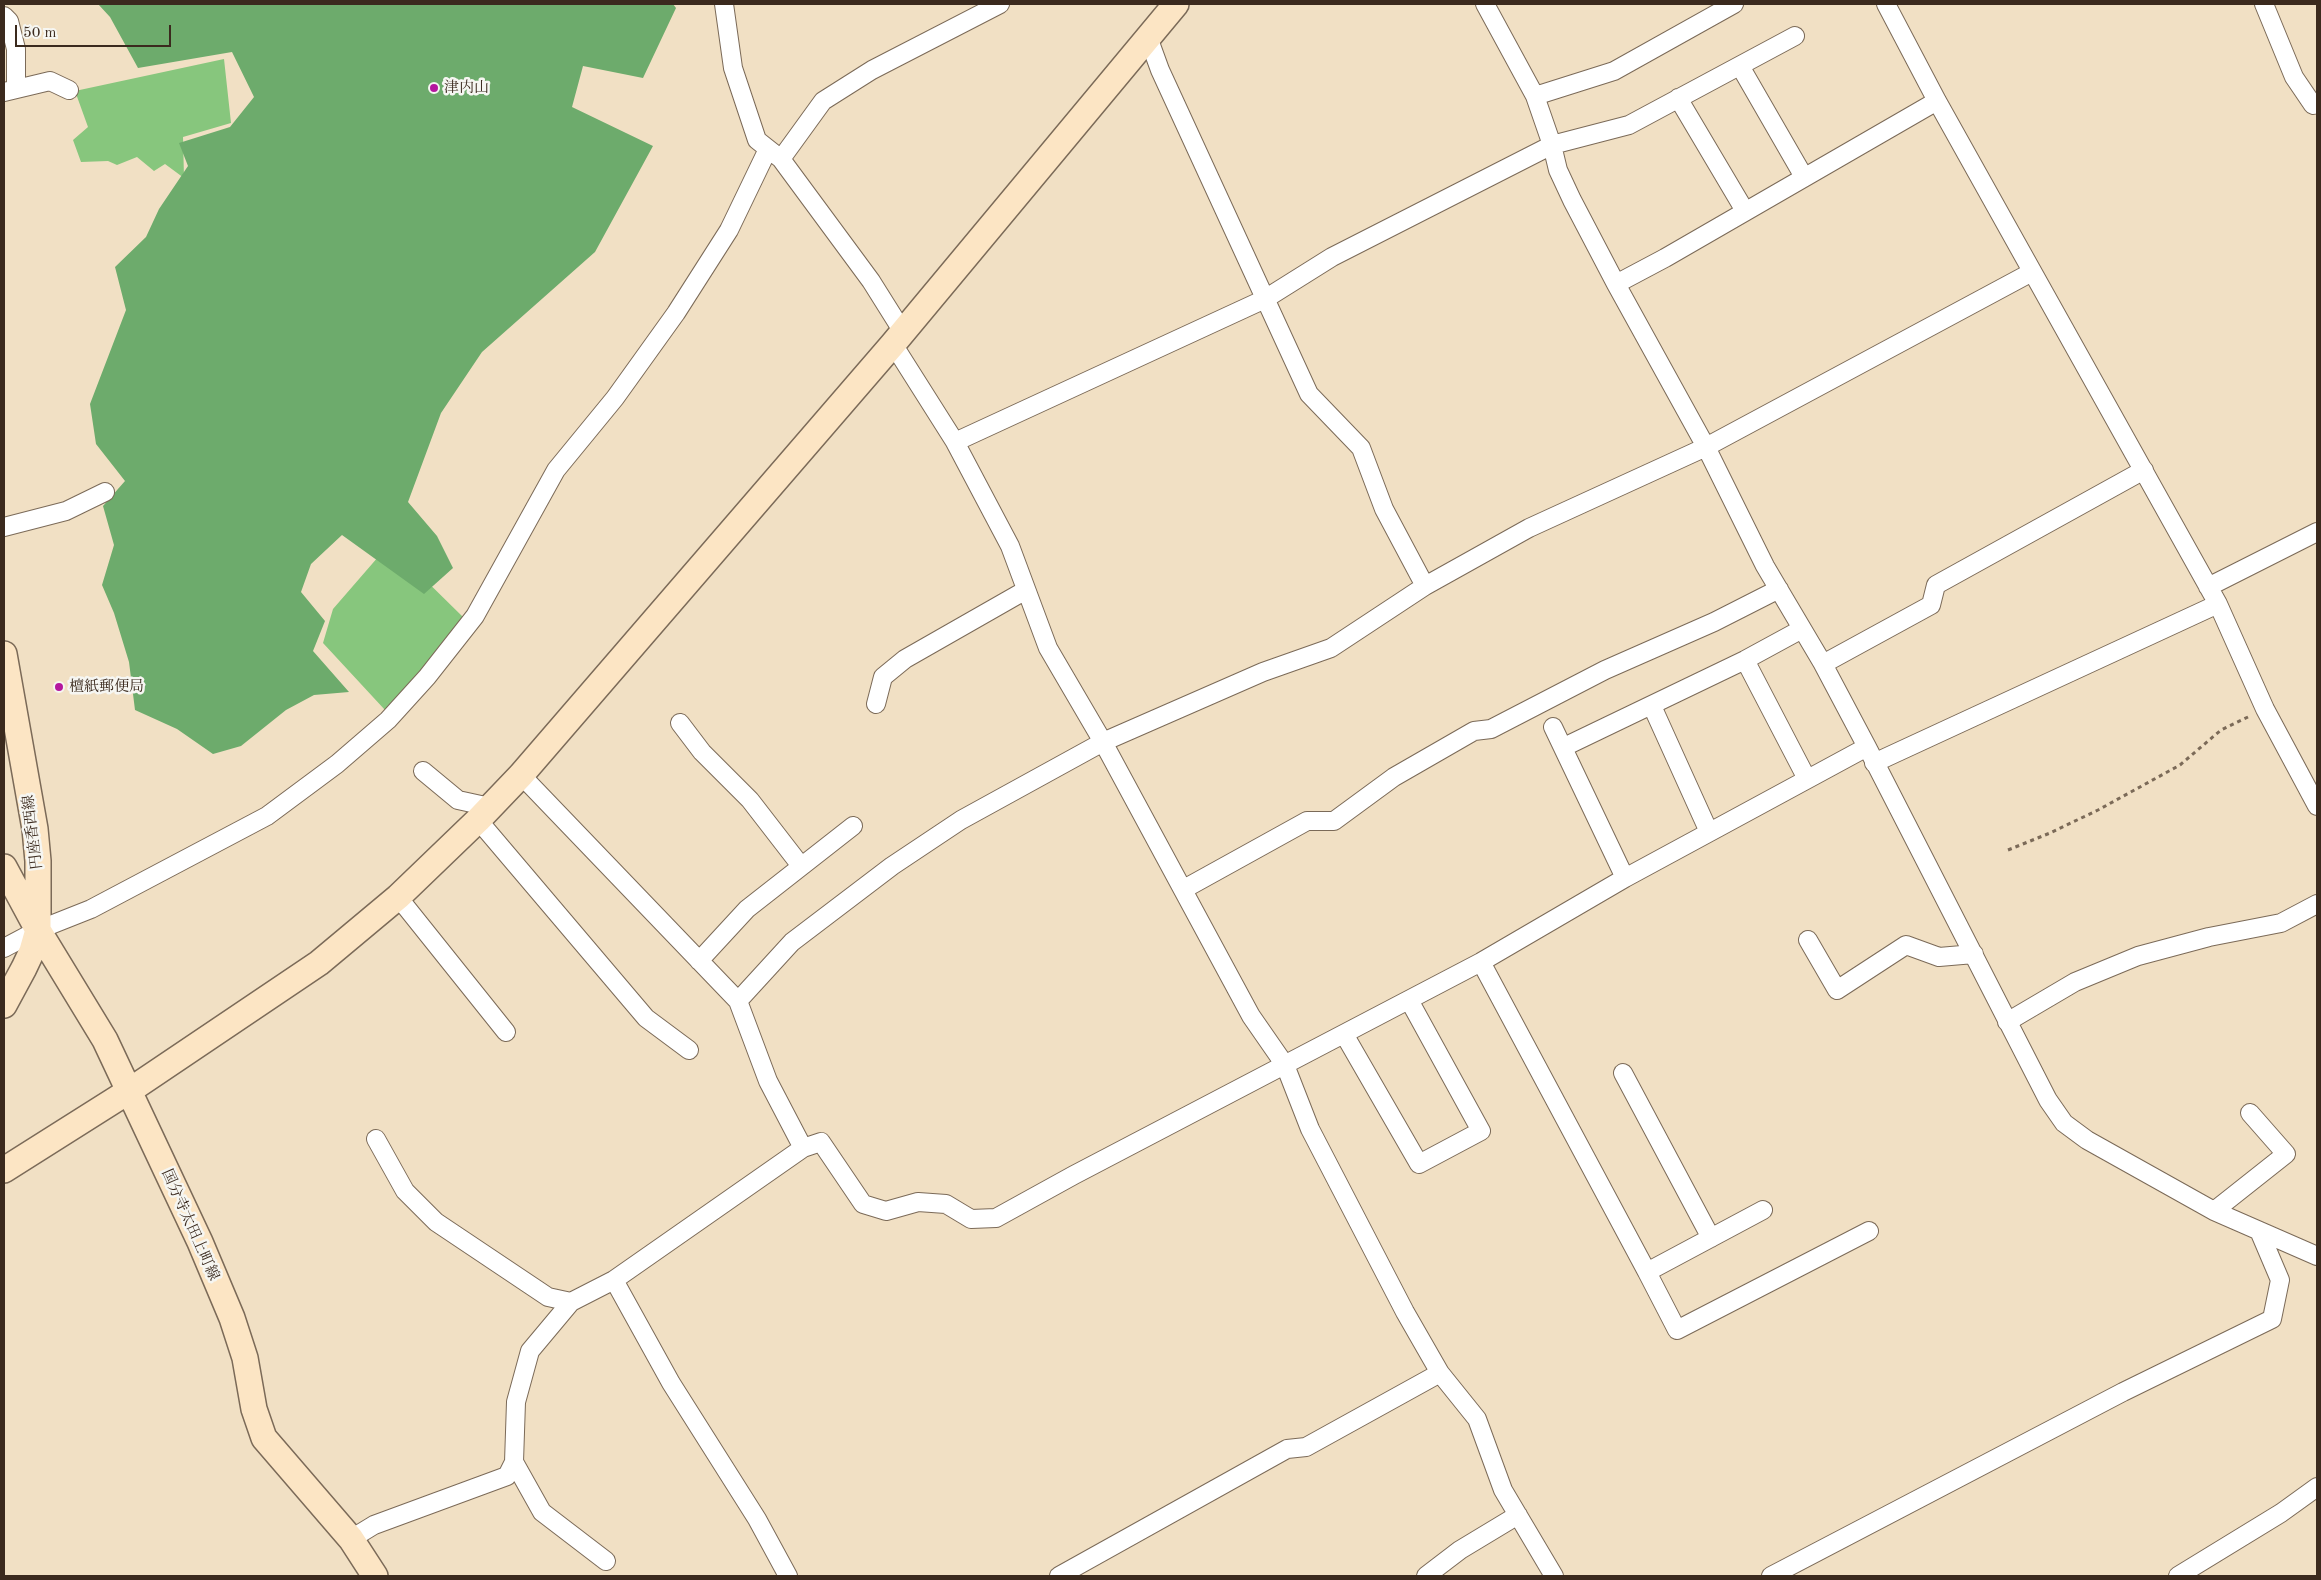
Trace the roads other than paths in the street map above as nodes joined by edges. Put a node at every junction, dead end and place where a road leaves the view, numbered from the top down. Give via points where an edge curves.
1 (724, 4) edge
2 (1000, 4) edge
3 (1176, 4) edge
4 (1485, 4) edge
5 (1734, 4) edge
6 (1886, 4) edge
7 (2264, 4) edge
8 (4, 16) edge
9 (1795, 36) dead end
10 (1148, 37) junction
11 (1740, 66) junction
12 (69, 90) dead end
13 (10, 91) edge
14 (1535, 96) junction
15 (1678, 98) junction
16 (1936, 101) junction
17 (2313, 105) dead end
18 (1552, 145) junction
19 (774, 154) junction
20 (1804, 177) junction
21 (1745, 211) junction
22 (2032, 272) junction
23 (1616, 284) junction
24 (1265, 299) junction
25 (898, 338) junction
26 (955, 442) junction
27 (1706, 447) junction
28 (2144, 470) junction
29 (105, 492) dead end
30 (4, 526) edge
31 (2317, 532) edge
32 (1425, 586) junction
33 (2208, 587) junction
34 (1779, 589) junction
35 (1026, 590) junction
36 (2218, 604) junction
37 (1802, 629) junction
38 (4, 654) edge
39 (1745, 660) junction
40 (1823, 664) junction
41 (876, 704) dead end
42 (1652, 706) junction
43 (680, 723) dead end
44 (1553, 727) dead end
45 (1103, 742) junction
46 (1564, 747) junction
47 (1870, 755) junction
48 (423, 771) dead end
49 (521, 775) junction
50 (1807, 779) junction
51 (2317, 806) edge
52 (484, 814) junction
53 (853, 826) dead end
54 (1709, 832) junction
55 (801, 866) junction
56 (4, 867) edge
57 (1625, 878) junction
58 (1184, 889) junction
59 (398, 897) junction
60 (2317, 904) edge
61 (38, 930) junction
62 (1808, 940) dead end
63 (4, 948) edge
64 (1974, 954) junction
65 (699, 961) junction
66 (1481, 962) junction
67 (1409, 1000) junction
68 (738, 1001) junction
69 (4, 1005) edge
70 (2007, 1022) junction
71 (506, 1032) dead end
72 (1344, 1034) junction
73 (690, 1050) dead end
74 (1285, 1065) junction
75 (1623, 1073) dead end
76 (129, 1091) junction
77 (2250, 1113) dead end
78 (376, 1139) dead end
79 (803, 1148) junction
80 (4, 1170) edge
81 (1763, 1210) dead end
82 (2214, 1212) junction
83 (1869, 1231) dead end
84 (2260, 1233) junction
85 (1711, 1238) junction
86 (2317, 1256) edge
87 (1647, 1272) junction
88 (614, 1280) junction
89 (571, 1302) junction
90 (1440, 1373) junction
91 (514, 1462) junction
92 (2317, 1487) edge
93 (1518, 1515) junction
94 (351, 1540) junction
95 (606, 1561) dead end
96 (375, 1576) edge
97 (788, 1576) edge
98 (1059, 1576) edge
99 (1426, 1576) edge
100 (1554, 1576) edge
101 (1771, 1576) edge
102 (2178, 1576) edge

1 - 19 street via 732,68 757,140
2 - 19 street via 872,70 823,101
3 - 10 street
4 - 14 street
5 - 14 street via 1614,71
6 - 16 street
7 - 17 street via 2294,77
8 - 13 street via 9,21 16,49
9 - 11 street
10 - 24 street
10 - 25 street
11 - 15 street
11 - 20 street
12 - 13 street via 50,81
14 - 18 street
15 - 18 street via 1629,125
15 - 21 street
16 - 20 street
16 - 22 street
18 - 23 street via 1558,170
18 - 24 street via 1332,257
19 - 25 street via 871,281
19 - 61 street via 676,313 615,398 556,470 475,616 388,720 337,764 267,816 91,909
20 - 21 street
21 - 23 street
22 - 27 street
22 - 28 street
23 - 27 street
24 - 26 street
24 - 32 street via 1309,394 1361,448 1384,509
25 - 26 street
25 - 49 street
26 - 35 street via 1010,546
27 - 32 street via 1529,528
27 - 34 street
28 - 33 street
28 - 40 street via 1936,585 1931,605
29 - 30 street via 66,511
31 - 33 street
32 - 45 street via 1331,648 1263,672
33 - 36 street
34 - 37 street
34 - 58 street via 1605,670 1491,729 1474,731 1394,777 1334,821 1307,820
35 - 41 street via 905,659 883,677
35 - 45 street via 1048,648
36 - 47 street
36 - 51 street via 2265,709
37 - 39 street
37 - 40 street
38 - 61 street, 円座香西線 via 36,829
39 - 42 street
39 - 50 street
40 - 47 street
42 - 46 street
42 - 54 street
43 - 55 street via 702,752 750,800
44 - 46 street
45 - 58 street
45 - 68 street via 961,820 892,866 792,942
46 - 57 street
47 - 50 street
47 - 64 street
48 - 52 street via 458,800
49 - 52 street
49 - 65 street
50 - 54 street
52 - 59 street
52 - 73 street via 646,1018
53 - 55 street
54 - 57 street
55 - 65 street via 747,908
56 - 61 street, 国分寺太田上町線
57 - 66 street
58 - 74 street via 1251,1016
59 - 71 street
59 - 76 street via 319,963
60 - 70 street via 2280,923 2208,937 2138,956 2076,982
61 - 63 street
61 - 69 street, 円座香西線 via 32,951
61 - 76 street, 国分寺太田上町線 via 105,1040
62 - 64 street via 1837,990 1906,946 1939,957
64 - 70 street
65 - 68 street
66 - 67 street
66 - 87 street
67 - 72 street
67 - 72 street via 1481,1131 1419,1164
68 - 79 street via 768,1081
70 - 82 street via 2048,1100 2064,1123 2087,1140
72 - 74 street
74 - 79 street via 996,1218 971,1220 946,1204 918,1202 886,1211 863,1204 821,1142
74 - 90 street via 1310,1129
75 - 85 street
76 - 80 street
76 - 94 street, 国分寺太田上町線 via 232,1318 264,1438
77 - 82 street via 2286,1154
78 - 89 street via 404,1192 436,1222 548,1297
79 - 88 street
81 - 85 street
82 - 84 street
83 - 87 street via 1677,1330
84 - 86 street
84 - 101 street via 2280,1280 2272,1319 2123,1392
85 - 87 street
88 - 89 street
88 - 97 street via 671,1383 757,1519
89 - 91 street via 530,1351 516,1402
90 - 93 street via 1477,1419 1504,1490
90 - 98 street via 1306,1447 1287,1448
91 - 94 street via 507,1476 374,1525
91 - 95 street via 542,1512
92 - 102 street
93 - 99 street via 1460,1550
93 - 100 street
94 - 96 street, 国分寺太田上町線

